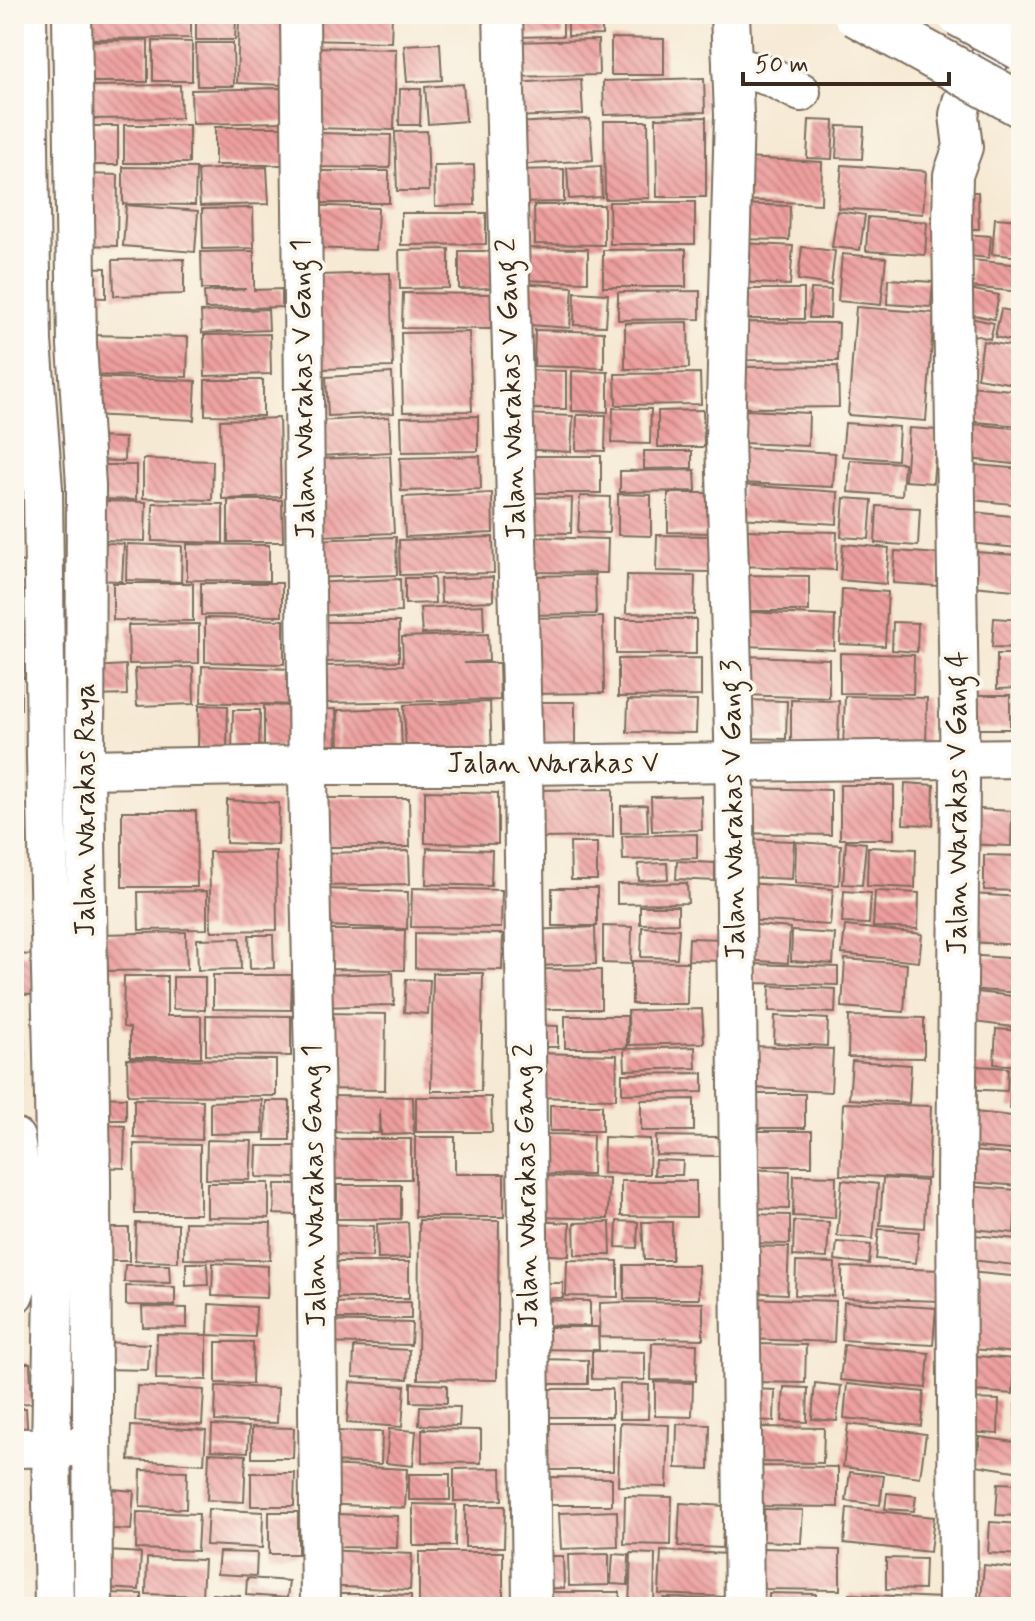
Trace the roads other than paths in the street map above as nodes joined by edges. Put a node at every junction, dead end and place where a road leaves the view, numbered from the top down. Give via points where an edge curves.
1 (27, 14) edge
2 (72, 14) edge
3 (300, 14) edge
4 (503, 14) edge
5 (730, 14) edge
6 (856, 14) edge
7 (959, 14) edge
8 (1011, 14) edge
9 (1021, 48) edge
10 (732, 65) junction
11 (801, 92) dead end
12 (1021, 105) edge
13 (46, 342) edge
14 (53, 489) edge
15 (960, 758) junction
16 (1021, 758) edge
17 (733, 762) junction
18 (308, 765) junction
19 (523, 765) junction
20 (85, 769) junction
21 (15, 1138) edge
22 (63, 1183) junction
23 (14, 1294) edge
24 (60, 1447) edge
25 (54, 1607) edge
26 (93, 1607) edge
27 (320, 1607) edge
28 (532, 1607) edge
29 (744, 1607) edge
30 (958, 1607) edge

1 - 13 street
2 - 13 street, Jalan Warakas Raya
3 - 18 street, Jalan Warakas V Gang 1
4 - 19 street, Jalan Warakas V Gang 2
5 - 10 street, Jalan Warakas V Gang 3
6 - 12 highway, bridge
7 - 9 highway, bridge
8 - 15 street, Jalan Warakas V Gang 4 via 962,102 963,147 953,175
10 - 11 street
10 - 17 street, Jalan Warakas V Gang 3 via 725,439
13 - 14 street, Jalan Warakas Raya
14 - 20 street, Jalan Warakas Raya
14 - 22 street via 46,758
15 - 16 street, Jalan Warakas V
15 - 17 street, Jalan Warakas V
15 - 30 street, Jalan Warakas V Gang 4
17 - 19 street, Jalan Warakas V
17 - 29 street, Jalan Warakas V Gang 3
18 - 19 street, Jalan Warakas V
18 - 20 street, Jalan Warakas V
18 - 27 street, Jalan Warakas Gang 1
19 - 28 street, Jalan Warakas Gang 2
20 - 22 street, Jalan Warakas Raya
21 - 22 street
22 - 23 street via 27,1228
22 - 24 street, Jalan Warakas Raya
24 - 25 street
24 - 26 street, Jalan Warakas Raya

